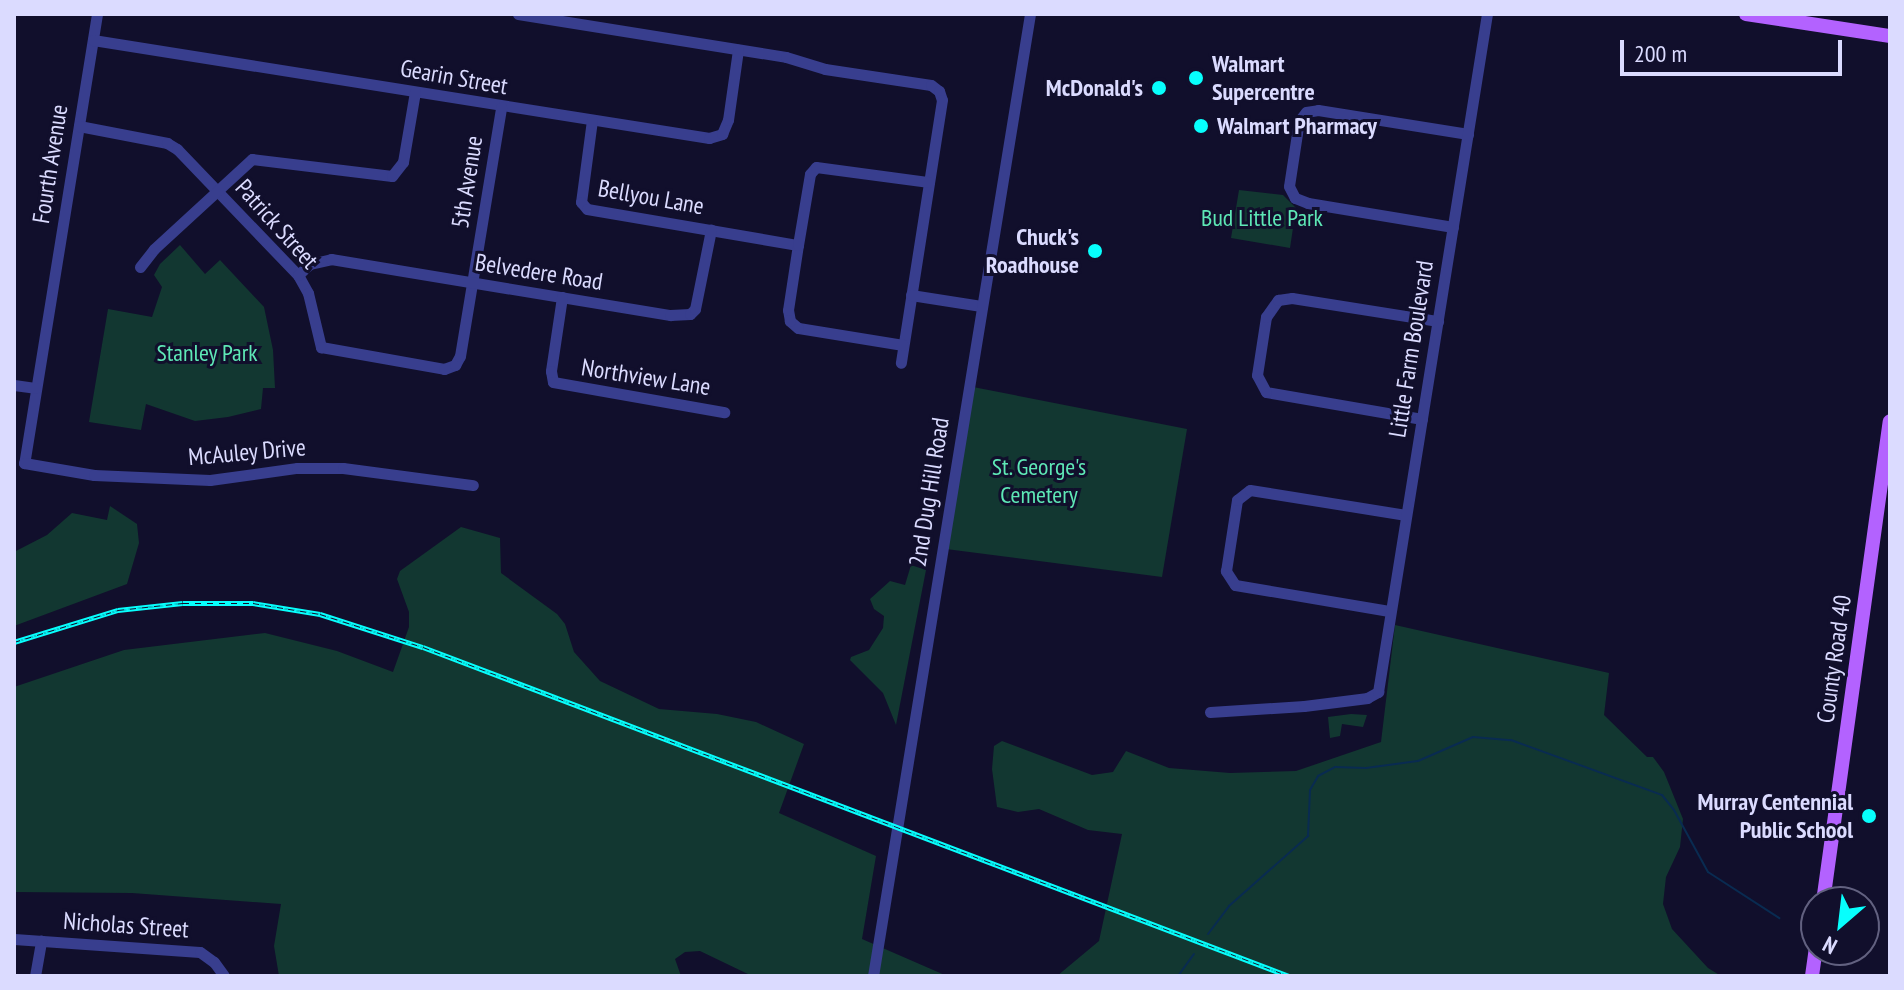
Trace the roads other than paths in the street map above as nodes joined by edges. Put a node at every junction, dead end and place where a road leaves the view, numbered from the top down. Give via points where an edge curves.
1 (97, 14) edge
2 (519, 14) edge
3 (1030, 14) edge
4 (1487, 14) edge
5 (1746, 14) edge
6 (1890, 36) edge
7 (93, 40) junction
8 (738, 50) junction
9 (415, 92) junction
10 (501, 107) junction
11 (592, 120) junction
12 (79, 126) junction
13 (1468, 134) junction
14 (929, 182) junction
15 (216, 190) junction
16 (1453, 227) junction
17 (711, 230) junction
18 (798, 245) junction
19 (140, 267) dead end
20 (298, 275) junction
21 (473, 284) junction
22 (911, 295) junction
23 (562, 297) junction
24 (981, 306) junction
25 (1438, 321) junction
26 (903, 345) junction
27 (459, 358) joint
28 (901, 363) dead end
29 (14, 385) edge
30 (35, 388) junction
31 (724, 412) dead end
32 (1422, 419) junction
33 (1890, 422) edge
34 (24, 463) joint
35 (473, 485) dead end
36 (1406, 515) junction
37 (1389, 611) junction
38 (1210, 712) dead end
39 (1825, 886) edge
40 (14, 939) edge
41 (41, 941) junction
42 (35, 976) edge
43 (224, 976) edge
44 (873, 976) edge

1 - 7 street, Fourth Avenue
2 - 8 street
3 - 24 street, 2nd Dug Hill Road
4 - 13 street, Little Farm Boulevard
5 - 6 main road
7 - 9 street, Gearin Street
7 - 12 street, Fourth Avenue
8 - 11 street, Gearin Street via 728,120 716,137
8 - 14 street via 931,85 942,100
9 - 10 street, Gearin Street
9 - 15 street via 403,162 392,176 260,157 245,162
10 - 11 street, Gearin Street
10 - 21 street, 5th Avenue
11 - 17 street, Bellyou Lane via 583,207
12 - 15 street, Patrick Street via 167,143
12 - 30 street, Fourth Avenue
13 - 16 street, Little Farm Boulevard
13 - 16 street via 1318,110 1306,112 1299,121 1289,186 1299,201
14 - 18 street via 816,167 810,174
14 - 22 street
15 - 19 street
15 - 20 street, Patrick Street
16 - 25 street, Little Farm Boulevard
17 - 18 street, Bellyou Lane
17 - 23 street, Belvedere Road via 690,314
18 - 26 street via 790,321 798,328
20 - 21 street, Belvedere Road via 310,264 331,259
20 - 27 street, Patrick Street via 308,293 321,347 444,369
21 - 23 street, Belvedere Road
21 - 27 street, 5th Avenue
22 - 24 street
22 - 26 street
23 - 31 street, Northview Lane via 553,382
24 - 44 street, 2nd Dug Hill Road
25 - 32 street, Little Farm Boulevard
25 - 32 street via 1292,298 1278,300 1266,317 1257,375 1266,392
26 - 28 street
29 - 30 street
30 - 34 street, Fourth Avenue
32 - 36 street, Little Farm Boulevard
33 - 39 main road, County Road 40
34 - 35 street, McAuley Drive via 94,475 210,480 297,468 343,468
36 - 37 street, Little Farm Boulevard
36 - 37 street via 1250,490 1237,500 1226,571 1235,585
37 - 38 street, Little Farm Boulevard via 1378,692 1304,706
40 - 41 street, Nicholas Street
41 - 42 street
41 - 43 street, Nicholas Street via 200,952

